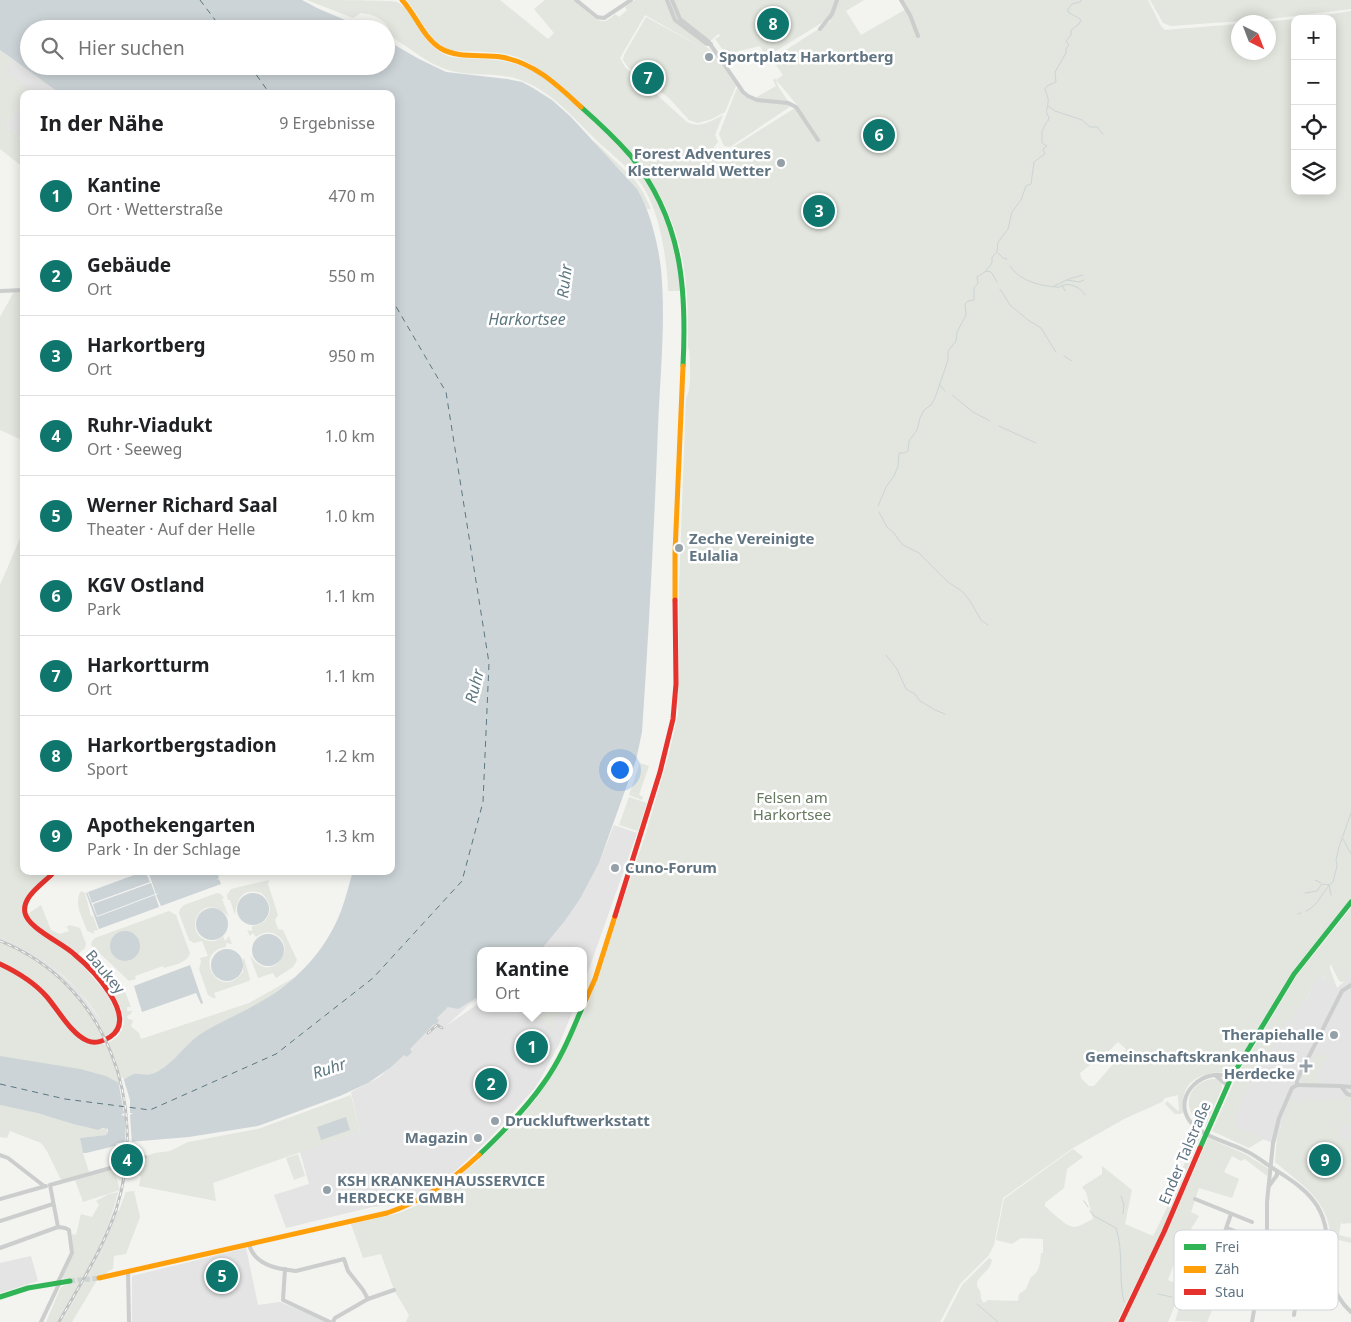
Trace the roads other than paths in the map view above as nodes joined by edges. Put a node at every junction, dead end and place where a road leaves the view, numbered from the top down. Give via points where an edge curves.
1 (402, 0) edge
2 (631, 0) edge
3 (667, 0) edge
4 (672, 0) edge
5 (837, 0) edge
6 (901, 0) edge
7 (579, 1) edge
8 (820, 29) dead end
9 (918, 36) dead end
10 (711, 44) junction
11 (818, 140) dead end
12 (20, 290) edge
13 (0, 291) edge
14 (50, 875) edge
15 (1351, 902) edge
16 (0, 964) edge
17 (1351, 986) edge
18 (587, 997) edge
19 (580, 1012) edge
20 (1216, 1076) junction
21 (1231, 1078) junction
22 (1297, 1085) junction
23 (1228, 1086) junction
24 (1342, 1087) junction
25 (1351, 1087) edge
26 (1351, 1096) edge
27 (0, 1155) edge
28 (145, 1156) dead end
29 (1271, 1167) junction
30 (1277, 1171) junction
31 (50, 1185) junction
32 (44, 1186) junction
33 (1269, 1187) junction
34 (0, 1199) edge
35 (1195, 1200) dead end
36 (53, 1204) junction
37 (1231, 1214) junction
38 (0, 1221) edge
39 (1252, 1222) dead end
40 (58, 1227) junction
41 (1227, 1228) joint
42 (1232, 1230) edge
43 (1267, 1230) edge
44 (1326, 1230) edge
45 (249, 1244) junction
46 (0, 1248) edge
47 (285, 1268) junction
48 (128, 1272) junction
49 (98, 1278) tunnel mouth
50 (70, 1281) tunnel mouth
51 (59, 1282) junction
52 (394, 1290) dead end
53 (1338, 1296) edge
54 (0, 1297) edge
55 (368, 1299) junction
56 (1295, 1310) edge
57 (1351, 1312) edge
58 (1294, 1315) dead end
59 (41, 1322) edge
60 (129, 1322) edge
61 (332, 1322) edge
62 (1121, 1322) edge

1 - 18 main road via 430,39 442,49 457,54 500,57 528,65 601,124 657,193 672,227 680,258 685,327 675,553 676,684 673,720 660,772
2 - 7 street via 604,18 597,17
3 - 10 street via 678,23
4 - 10 street via 680,19
5 - 8 street
6 - 9 street
10 - 11 street via 743,92 757,100 788,103 796,107
12 - 13 street
14 - 16 main road, Baukey via 30,896 24,909 25,917 79,958 100,982 119,1009 121,1017 117,1031 102,1041 83,1039 42,992
15 - 21 main road, Ender Talstraße via 1294,974
17 - 22 street via 1342,991
19 - 45 main road via 538,1091 449,1180 427,1196 402,1209
20 - 21 street
20 - 23 street
20 - 29 street via 1202,1078 1189,1090 1186,1098 1189,1120
21 - 23 main road, Ender Talstraße
22 - 24 street
22 - 29 street via 1292,1088 1279,1118
23 - 62 main road, Ender Talstraße
24 - 25 street
24 - 26 street
27 - 32 street
28 - 31 street
29 - 30 street
29 - 33 street
30 - 33 street
30 - 44 street via 1314,1201
31 - 32 street
31 - 36 street
32 - 34 street
33 - 43 street
35 - 37 street
36 - 38 street
36 - 40 street
37 - 39 street
37 - 41 street
40 - 46 street
40 - 51 street via 70,1230 72,1248
41 - 42 street
45 - 47 street via 261,1262
45 - 48 main road
47 - 55 street via 296,1271 344,1259 348,1271
47 - 61 street via 283,1300
48 - 49 main road
48 - 60 street
50 - 51 main road
51 - 54 main road
51 - 59 street
52 - 55 street
53 - 57 street
55 - 61 street
56 - 58 street

